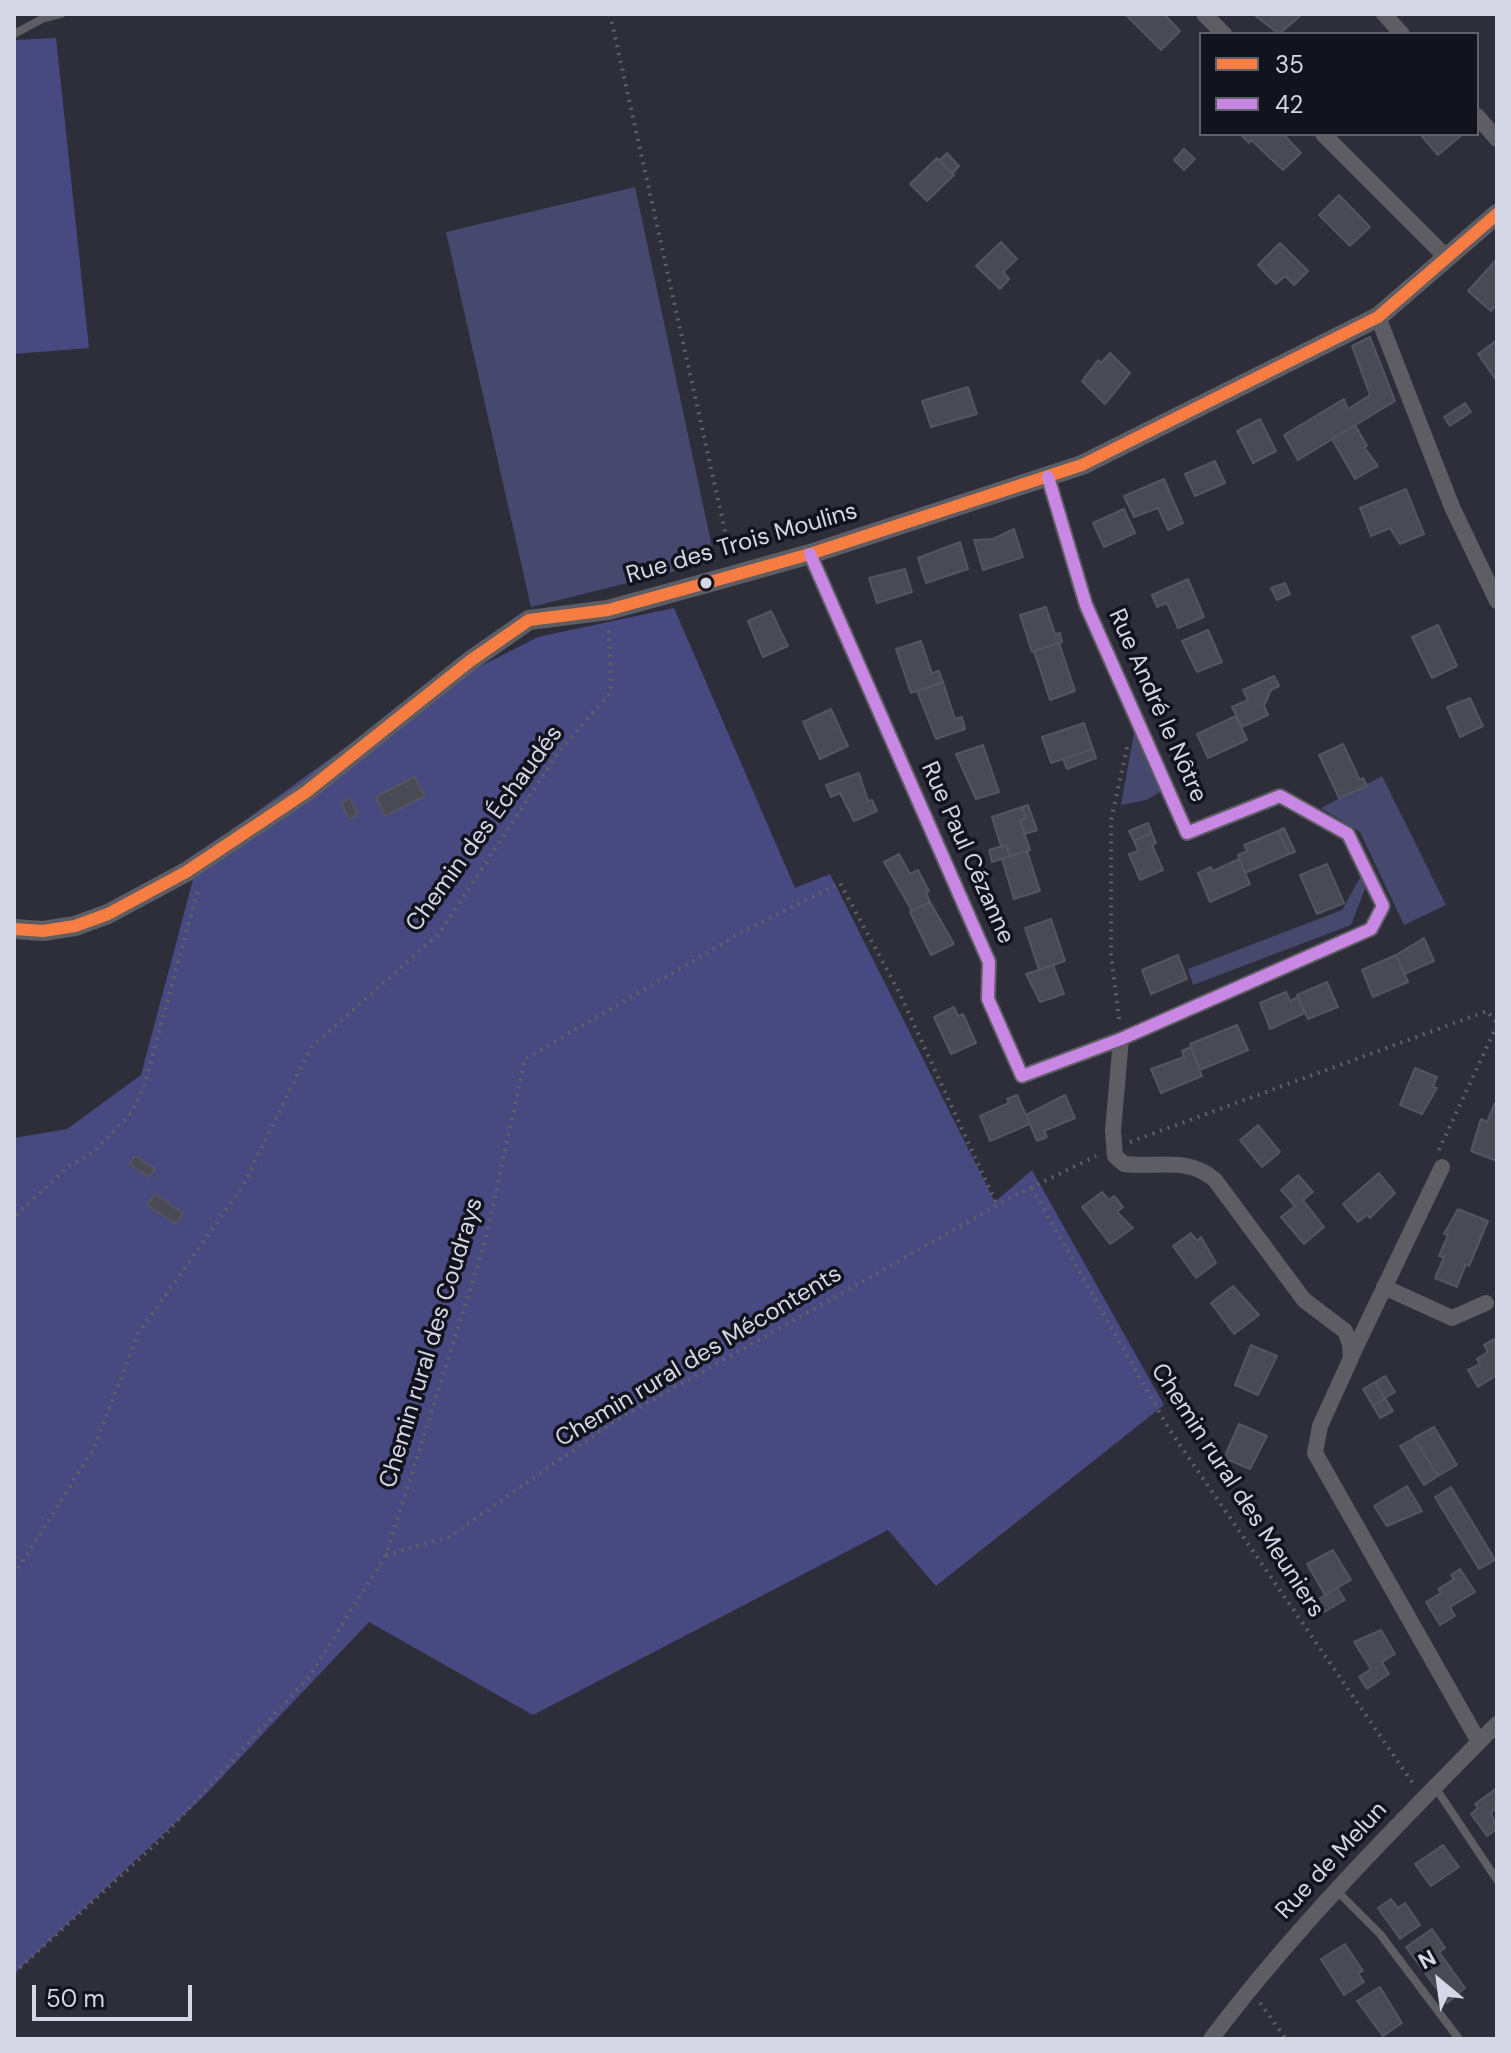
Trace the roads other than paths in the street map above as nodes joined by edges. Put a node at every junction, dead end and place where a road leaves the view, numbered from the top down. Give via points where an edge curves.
1 (61, 14) edge
2 (1204, 14) edge
3 (1384, 14) edge
4 (1222, 32) edge
5 (1400, 32) edge
6 (14, 34) edge
7 (1479, 118) edge
8 (1325, 136) edge
9 (1497, 139) edge
10 (1497, 214) edge
11 (1447, 258) junction
12 (1378, 317) junction
13 (1048, 477) junction
14 (810, 554) junction
15 (1497, 601) edge
16 (14, 929) edge
17 (1121, 1039) junction
18 (1442, 1167) road end
19 (1384, 1287) junction
20 (1486, 1303) dead end
21 (1351, 1358) junction
22 (1497, 1724) edge
23 (1479, 1742) junction
24 (1430, 1793) junction
25 (1497, 1880) edge
26 (1335, 1889) junction
27 (1211, 2039) edge
28 (1459, 2039) edge

1 - 6 lane
2 - 4 street
3 - 5 street
7 - 9 street
8 - 11 street
10 - 11 street, Rue des Trois Moulins
11 - 12 street, Rue des Trois Moulins
12 - 13 street, Rue des Trois Moulins via 1120,447
12 - 15 street via 1452,507
13 - 14 street, Rue des Trois Moulins
13 - 17 street, Rue André le Nôtre via 1086,605 1187,833 1280,796 1348,834 1383,906 1371,929
14 - 16 street, Rue des Trois Moulins via 608,610 529,620 306,792 186,872 75,926
14 - 17 street, Rue Paul Cézanne via 989,962 988,999 1022,1076
17 - 21 street via 1113,1148 1124,1164 1182,1162 1215,1180 1304,1300 1345,1331
18 - 19 street
19 - 20 street via 1452,1318
19 - 21 street
21 - 23 street via 1320,1426 1315,1453
22 - 23 street, Rue de Melun
23 - 24 street, Rue de Melun
24 - 25 lane
24 - 26 street, Rue de Melun
26 - 27 street, Rue de Melun
26 - 28 lane via 1380,1934

